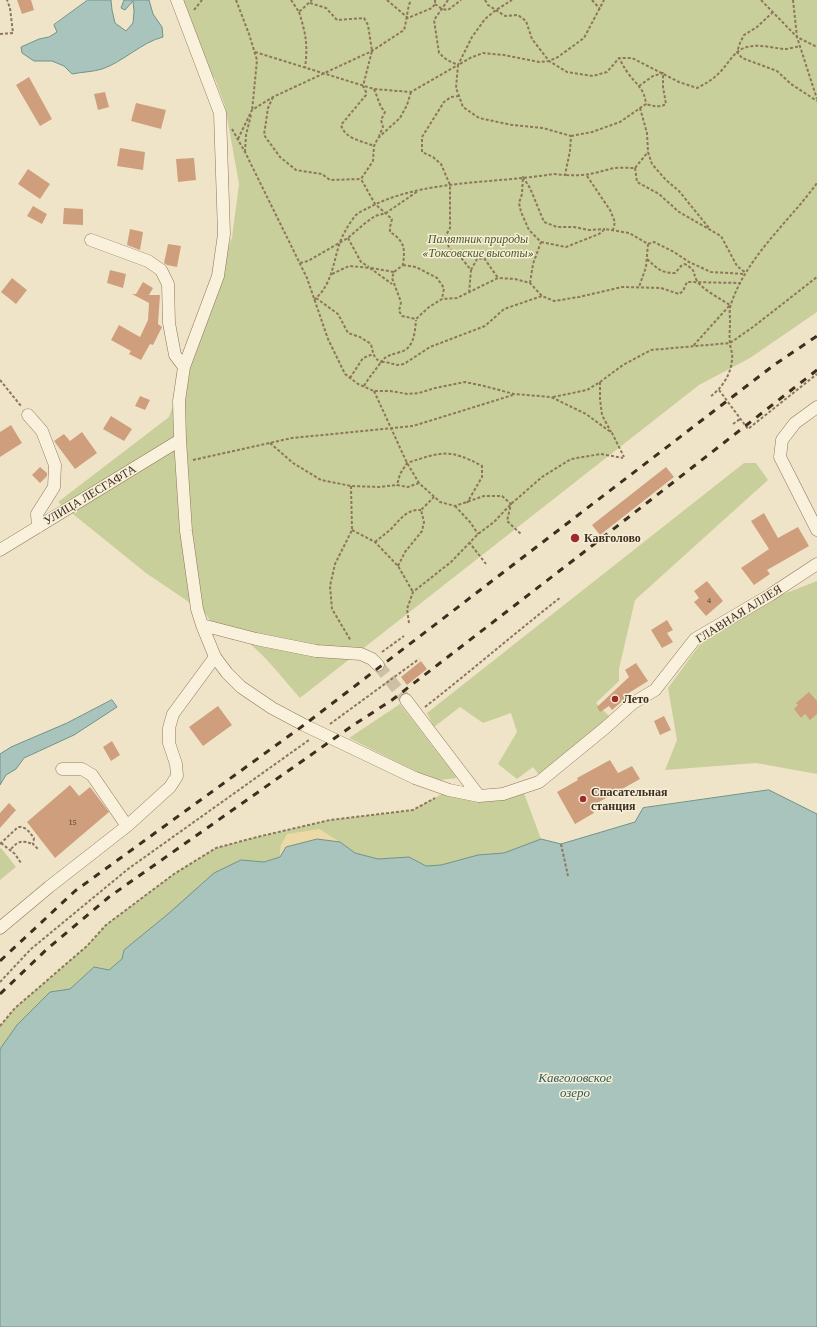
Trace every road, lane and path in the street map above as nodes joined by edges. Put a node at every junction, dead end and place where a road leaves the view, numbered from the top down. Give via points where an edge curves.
1 (7, 0) edge
2 (177, 0) edge
3 (236, 0) edge
4 (291, 0) edge
5 (312, 0) edge
6 (387, 0) edge
7 (411, 0) edge
8 (435, 0) edge
9 (448, 0) edge
10 (461, 0) edge
11 (485, 0) edge
12 (512, 0) edge
13 (592, 0) edge
14 (604, 0) edge
15 (761, 0) edge
16 (793, 0) edge
17 (310, 3) junction
18 (436, 4) junction
19 (442, 9) junction
20 (600, 9) junction
21 (496, 10) junction
22 (299, 12) junction
23 (773, 12) junction
24 (408, 18) junction
25 (0, 34) edge
26 (797, 36) junction
27 (800, 46) junction
28 (817, 47) edge
29 (372, 51) junction
30 (255, 52) junction
31 (737, 52) junction
32 (619, 58) junction
33 (549, 61) junction
34 (458, 65) junction
35 (305, 68) junction
36 (663, 73) junction
37 (324, 74) junction
38 (363, 86) junction
39 (639, 86) junction
40 (374, 89) junction
41 (411, 92) junction
42 (459, 96) junction
43 (273, 97) junction
44 (817, 100) edge
45 (646, 104) junction
46 (640, 108) junction
47 (252, 110) junction
48 (220, 113) junction
49 (571, 136) junction
50 (378, 138) junction
51 (238, 140) junction
52 (374, 146) junction
53 (245, 152) junction
54 (648, 152) junction
55 (635, 168) junction
56 (565, 174) junction
57 (587, 175) junction
58 (523, 177) junction
59 (361, 180) junction
60 (817, 183) edge
61 (450, 185) junction
62 (419, 191) junction
63 (375, 204) junction
64 (386, 213) junction
65 (605, 229) junction
66 (710, 229) junction
67 (613, 230) junction
68 (348, 238) junction
69 (91, 240) dead end
70 (340, 242) junction
71 (541, 242) junction
72 (648, 244) junction
73 (647, 258) junction
74 (300, 263) junction
75 (403, 265) junction
76 (370, 268) junction
77 (471, 270) junction
78 (394, 272) junction
79 (746, 273) junction
80 (331, 275) junction
81 (817, 277) edge
82 (498, 278) junction
83 (697, 281) junction
84 (530, 283) junction
85 (741, 283) junction
86 (393, 284) junction
87 (639, 287) junction
88 (469, 293) junction
89 (542, 296) junction
90 (315, 299) junction
91 (442, 299) junction
92 (730, 305) junction
93 (416, 319) junction
94 (730, 343) junction
95 (693, 346) junction
96 (373, 354) junction
97 (381, 362) junction
98 (184, 367) junction
99 (817, 374) edge
100 (350, 378) junction
101 (0, 380) edge
102 (600, 382) junction
103 (364, 387) junction
104 (719, 390) junction
105 (374, 391) junction
106 (514, 394) junction
107 (711, 396) dead end
108 (551, 397) junction
109 (817, 407) edge
110 (28, 414) joint
111 (740, 419) junction
112 (733, 424) dead end
113 (392, 428) junction
114 (612, 433) junction
115 (180, 440) junction
116 (270, 443) junction
117 (182, 463) junction
118 (407, 463) junction
119 (419, 483) junction
120 (397, 485) junction
121 (351, 486) junction
122 (434, 497) junction
123 (467, 503) junction
124 (510, 504) junction
125 (455, 506) junction
126 (421, 510) junction
127 (38, 527) junction
128 (352, 530) junction
129 (817, 530) edge
130 (478, 534) junction
131 (522, 535) dead end
132 (375, 542) junction
133 (468, 542) junction
134 (0, 550) edge
135 (486, 564) dead end
136 (817, 564) edge
137 (398, 566) junction
138 (413, 592) junction
139 (561, 597) dead end
140 (409, 623) dead end
141 (202, 625) junction
142 (404, 636) dead end
143 (361, 654) junction
144 (214, 657) junction
145 (420, 659) dead end
146 (375, 662) joint
147 (406, 700) tunnel mouth
148 (417, 714) junction
149 (319, 732) junction
150 (62, 769) dead end
151 (449, 790) junction
152 (479, 796) junction
153 (127, 826) junction
154 (1, 843) edge
155 (33, 844) junction
156 (561, 844) dead end
157 (11, 849) junction
158 (38, 849) dead end
159 (21, 863) dead end
160 (568, 876) dead end
161 (0, 928) edge
162 (0, 982) edge
163 (0, 1026) edge

1 - 25 path via 13,33
2 - 48 street, ГЛАВНАЯ АЛЛЕЯ
3 - 30 path
4 - 22 path
5 - 17 path
6 - 24 path
7 - 24 path
8 - 18 path
9 - 19 path
10 - 19 path via 448,10
11 - 21 path
12 - 21 path
13 - 20 path
14 - 20 path
15 - 23 path
16 - 26 path
17 - 22 path
17 - 29 path via 326,8 337,20 364,18 368,25
18 - 19 path
18 - 24 path
19 - 34 path via 434,20 439,53
20 - 33 path via 584,38
21 - 33 path via 505,16 518,15 526,21 532,39
21 - 34 path via 485,19 472,37
22 - 35 path via 306,33
23 - 26 path
23 - 31 path via 744,35
24 - 29 path via 404,30
26 - 27 path
26 - 28 path
27 - 31 path via 786,49 754,45
27 - 44 path
29 - 37 path
29 - 38 path
30 - 35 path
30 - 47 path via 257,60
31 - 36 path via 719,74 697,88
31 - 44 path via 742,58 777,71 790,84
32 - 33 path via 607,72 593,76 567,72
32 - 36 path via 632,58
32 - 39 path
33 - 34 path via 539,62 483,54
34 - 41 path
34 - 42 path via 456,88
35 - 37 path
36 - 39 path via 653,76
36 - 45 path via 666,104
37 - 38 path
37 - 43 path
38 - 40 path
38 - 52 path via 366,95 341,125 349,136
39 - 45 path
40 - 41 path
40 - 50 path via 385,112
41 - 50 path via 400,118
42 - 49 path via 463,107 478,118 543,128
42 - 61 path via 451,96 444,102 422,137 422,152 441,164
43 - 47 path
43 - 59 path via 268,108 264,135 280,157 296,170 322,174 330,180
45 - 46 path
46 - 49 path via 620,122
46 - 54 path via 647,133
47 - 51 path
47 - 53 path
48 - 51 path
48 - 98 street, ГЛАВНАЯ АЛЛЕЯ via 224,234 218,276
49 - 56 path
50 - 52 path
51 - 53 path
52 - 59 path via 373,161
53 - 74 path
54 - 55 path
54 - 66 path via 652,164 679,191
55 - 57 path via 610,169
55 - 66 path via 637,182 659,194 678,212
56 - 57 path
56 - 58 path
57 - 67 path via 610,210 615,222
58 - 61 path
58 - 65 path via 544,222 557,227
58 - 71 path via 519,203 521,212 529,230
59 - 63 path
60 - 79 path
61 - 62 path
61 - 77 path via 450,228 444,238 450,250 458,254
62 - 63 path
62 - 64 path
63 - 64 path
63 - 70 path via 357,214 346,228
64 - 68 path via 375,216
64 - 75 path via 392,220 390,232 397,236 405,249
65 - 67 path
65 - 71 path via 599,234 566,247
66 - 79 path via 721,236 738,266
67 - 72 path via 629,233
68 - 70 path
68 - 76 path via 361,262
69 - 98 street via 148,261 161,270 168,284 175,355
70 - 74 path
70 - 80 path
71 - 84 path via 533,264
72 - 73 path
72 - 79 path via 654,242 711,272
73 - 83 path via 660,271 668,273 675,273 685,264 694,271
73 - 87 path
74 - 90 path
75 - 78 path
75 - 91 path via 416,267 436,278 444,288
76 - 78 path
76 - 80 path via 348,266
76 - 86 path
77 - 82 path via 477,259 484,258
77 - 88 path
78 - 86 path
79 - 85 path
80 - 90 path
81 - 94 path
82 - 84 path via 515,278
82 - 88 path
83 - 85 path
83 - 87 path via 687,282 679,294 661,288
83 - 92 path
84 - 89 path
85 - 92 path
86 - 93 path via 401,302 400,314
87 - 89 path via 622,287 554,301
88 - 91 path via 458,298
89 - 97 path via 504,309 485,326 430,347 404,364
90 - 96 path via 338,314 348,333 371,344
90 - 100 path via 334,354
91 - 93 path
92 - 94 path
92 - 95 path
93 - 97 path via 416,330 410,346 404,351 385,357
94 - 95 path
94 - 104 path via 733,357 729,373
95 - 102 path via 651,350 623,365
96 - 97 path via 376,360
96 - 100 path via 363,358
97 - 103 path via 369,376
98 - 115 street, ГЛАВНАЯ АЛЛЕЯ via 179,401
99 - 111 path via 748,429
100 - 103 path
101 - 110 path
102 - 108 path via 587,390
102 - 114 path via 602,414
103 - 105 path
104 - 107 path
104 - 111 path
105 - 106 path via 419,393 465,382
105 - 113 path
106 - 108 path
106 - 113 path via 413,426
108 - 114 path via 586,414
109 - 129 street via 795,423 782,440 780,457
110 - 127 street via 42,431 55,465 54,487 37,514
111 - 112 path
113 - 116 path via 292,438
113 - 118 path
114 - 124 path via 624,457 601,454 571,459 542,477
115 - 117 street, ГЛАВНАЯ АЛЛЕЯ
115 - 127 street, УЛИЦА ЛЕСГАФТА
116 - 117 path
116 - 121 path via 293,463 321,480
117 - 141 street, ГЛАВНАЯ АЛЛЕЯ via 186,531
118 - 119 path
118 - 120 path
118 - 123 path via 445,453 465,457 482,466 482,477
119 - 120 path
119 - 122 path
120 - 121 path
121 - 128 path
122 - 125 path via 440,502
122 - 126 path
123 - 124 path via 484,496 502,496
123 - 125 path
124 - 130 path via 494,522
124 - 131 path via 507,521
125 - 130 path
126 - 132 path via 402,516
126 - 137 path via 424,522 422,531 405,552
127 - 134 street, УЛИЦА ЛЕСГАФТА
128 - 132 path
128 - 143 path via 335,564 330,586 332,609 346,635
130 - 133 path
132 - 137 path
133 - 135 path
133 - 138 path via 451,562
136 - 152 street, ГЛАВНАЯ АЛЛЕЯ via 696,639 655,690 633,703 539,782 503,794
137 - 138 path
138 - 140 path via 407,609
139 - 148 path
141 - 143 street via 316,651
141 - 144 street, ГЛАВНАЯ АЛЛЕЯ
142 - 146 path
143 - 146 street
144 - 149 street, ГЛАВНАЯ АЛЛЕЯ via 241,687 272,708
144 - 153 street via 173,714 169,728 169,743 176,764 176,776 170,787
145 - 149 path
147 - 148 street
148 - 152 street
149 - 151 street, ГЛАВНАЯ АЛЛЕЯ via 415,778
149 - 162 path via 128,869 31,949
150 - 153 street via 82,769 92,775
151 - 152 street, ГЛАВНАЯ АЛЛЕЯ
151 - 163 path via 413,810 330,820 216,848 174,874 106,925 87,946 15,1008
153 - 161 street
154 - 155 path via 18,827 24,827 34,838
154 - 157 path
155 - 157 path via 17,842
155 - 158 path
156 - 160 path
157 - 159 path

